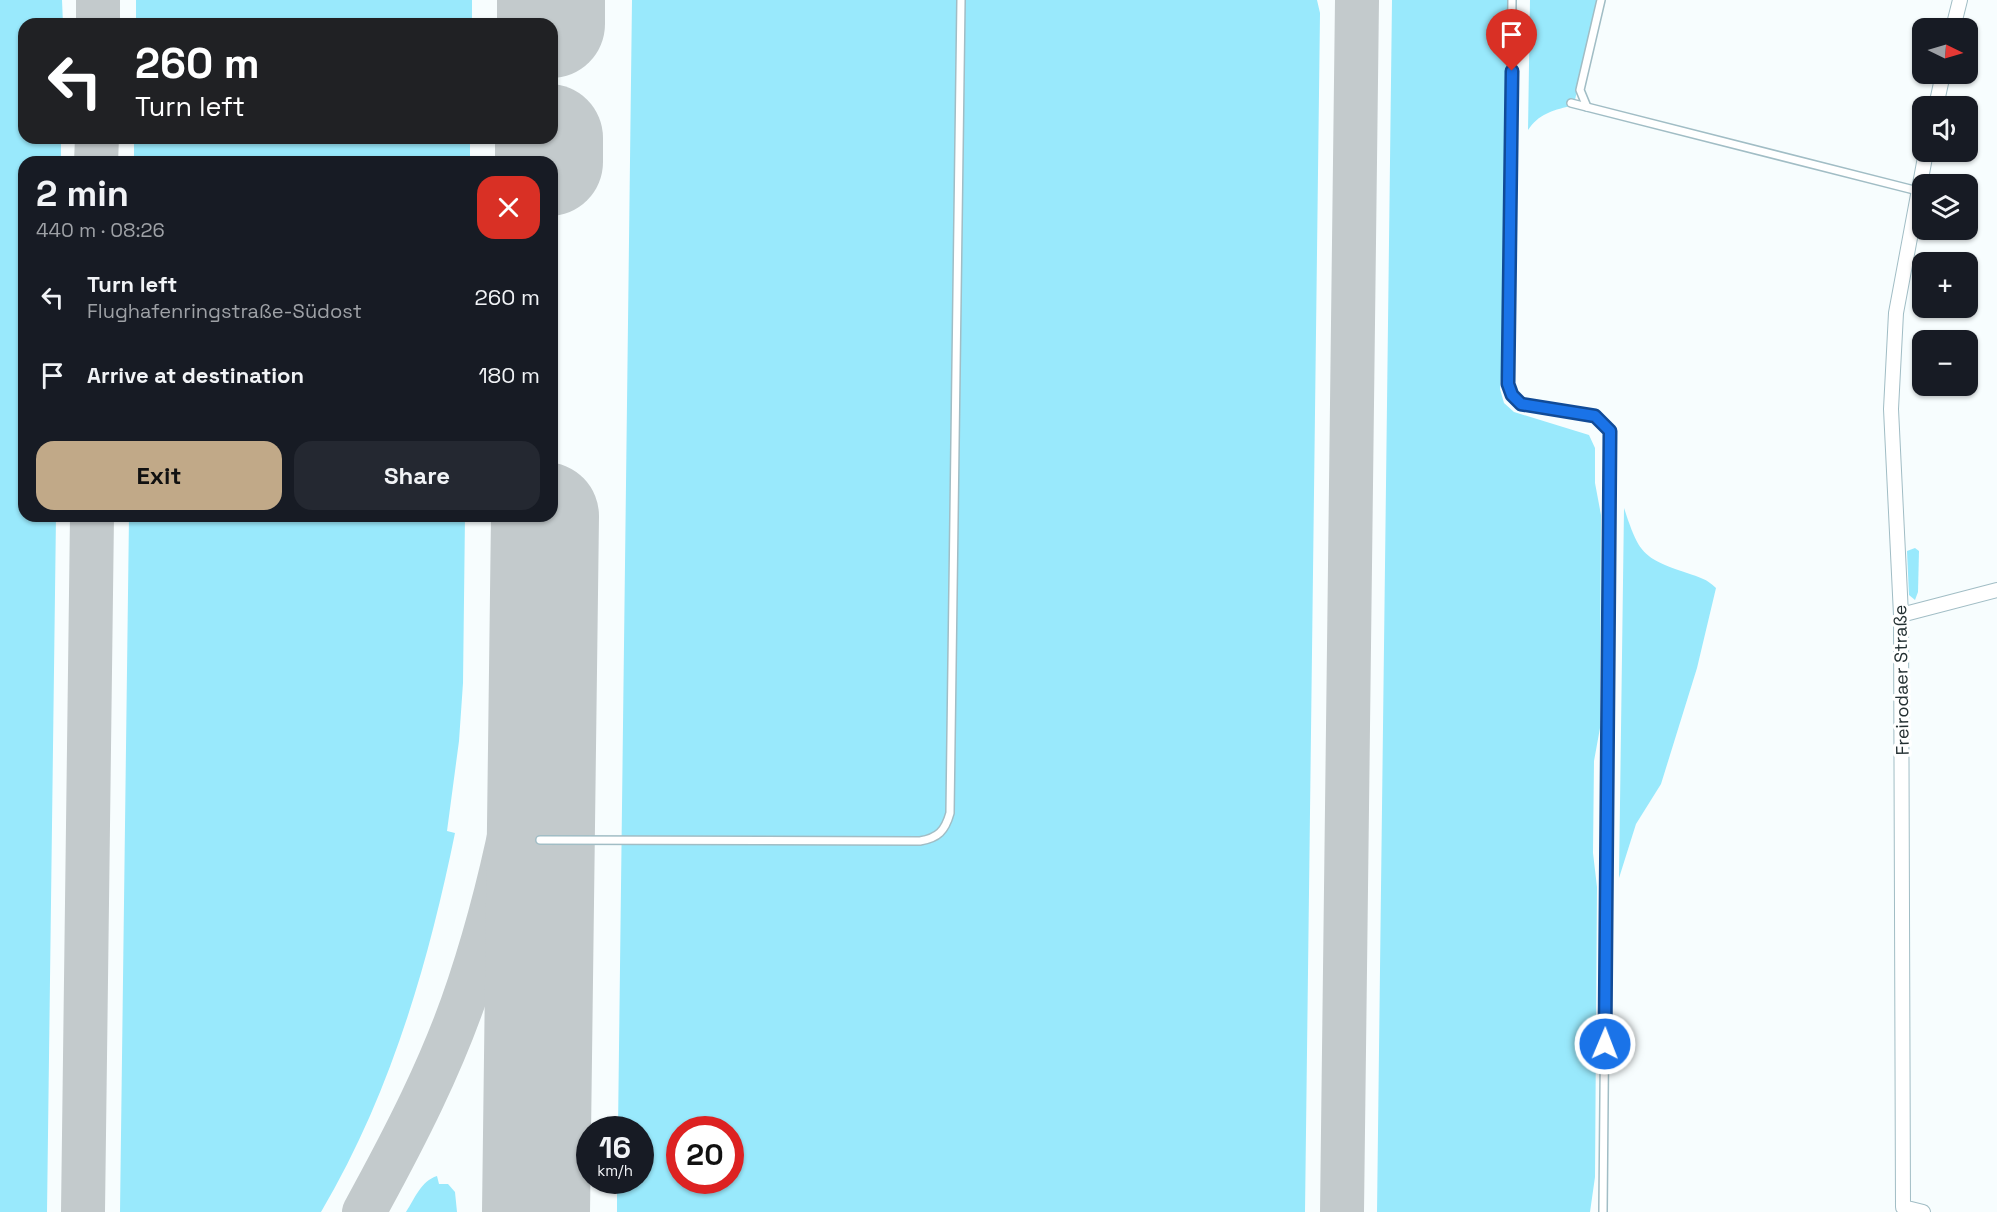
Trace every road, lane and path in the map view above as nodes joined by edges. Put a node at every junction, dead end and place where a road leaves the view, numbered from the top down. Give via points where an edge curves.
1 (961, 0) edge
2 (1512, 0) edge
3 (1601, 0) edge
4 (1960, 0) edge
5 (1956, 18) edge
6 (1571, 103) dead end
7 (1587, 107) junction
8 (1912, 189) edge
9 (1912, 224) edge
10 (1997, 590) edge
11 (1901, 615) junction
12 (540, 840) dead end
13 (1903, 1209) edge
14 (1603, 1212) edge
15 (1923, 1212) edge

1 - 12 lane via 947,824 940,834 920,841
2 - 14 lane via 1508,384 1521,404 1595,416 1610,431
3 - 7 lane via 1580,90
4 - 5 street
6 - 7 lane
7 - 8 lane
9 - 11 street, Freirodaer Straße via 1896,313 1891,409
10 - 11 street
11 - 13 street, Freirodaer Straße
13 - 15 street

